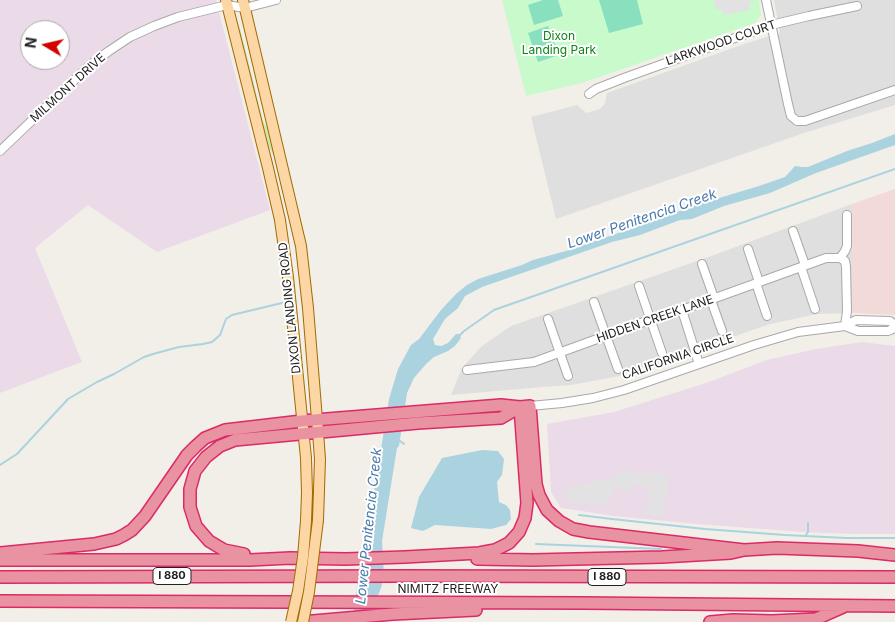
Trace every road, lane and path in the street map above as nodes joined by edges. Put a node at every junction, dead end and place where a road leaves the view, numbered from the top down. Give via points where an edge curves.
1 (276, 0) edge
2 (766, 0) edge
3 (229, 2) edge
4 (244, 4) edge
5 (857, 6) dead end
6 (772, 25) junction
7 (895, 90) edge
8 (589, 94) dead end
9 (0, 151) edge
10 (847, 215) dead end
11 (793, 232) dead end
12 (748, 249) dead end
13 (840, 258) junction
14 (702, 264) dead end
15 (803, 266) junction
16 (758, 283) junction
17 (639, 286) dead end
18 (713, 299) junction
19 (594, 302) dead end
20 (816, 309) dead end
21 (682, 310) junction
22 (768, 316) dead end
23 (548, 319) dead end
24 (650, 320) junction
25 (845, 326) junction
26 (895, 326) edge
27 (722, 331) dead end
28 (606, 336) junction
29 (560, 352) junction
30 (662, 353) dead end
31 (699, 364) junction
32 (467, 370) dead end
33 (618, 370) dead end
34 (568, 376) dead end
35 (525, 407) junction
36 (302, 421) junction
37 (372, 422) junction
38 (318, 426) junction
39 (303, 433) junction
40 (744, 550) junction
41 (0, 553) edge
42 (895, 555) edge
43 (290, 558) junction
44 (405, 558) junction
45 (0, 560) edge
46 (0, 577) edge
47 (895, 577) edge
48 (0, 602) edge
49 (846, 606) junction
50 (895, 606) edge
51 (398, 608) junction
52 (291, 622) edge
53 (302, 622) edge
54 (710, 622) edge

1 - 4 street, MILMONT DRIVE
2 - 6 street
3 - 4 street, MILMONT DRIVE
3 - 9 street, MILMONT DRIVE via 178,17 130,37 74,80
3 - 36 main road, DIXON LANDING ROAD via 280,220
4 - 38 main road, DIXON LANDING ROAD via 301,246
5 - 6 street, LARKWOOD COURT
6 - 7 street via 791,116 797,122
6 - 8 street, LARKWOOD COURT via 624,78
10 - 13 street via 847,246
11 - 15 street
12 - 16 street
13 - 15 street, HIDDEN CREEK LANE via 826,258
13 - 25 street via 846,267
14 - 18 street
15 - 16 street, HIDDEN CREEK LANE
15 - 20 street
16 - 18 street, HIDDEN CREEK LANE
16 - 22 street
17 - 24 street
18 - 21 street, HIDDEN CREEK LANE
18 - 27 street
19 - 28 street
21 - 24 street, HIDDEN CREEK LANE
21 - 31 street
23 - 29 street
24 - 28 street, HIDDEN CREEK LANE
24 - 30 street
25 - 26 street, CALIFORNIA CIRCLE via 858,331 888,331
25 - 31 street, CALIFORNIA CIRCLE via 775,338
28 - 29 street, HIDDEN CREEK LANE
28 - 33 street
29 - 32 street, HIDDEN CREEK LANE via 534,362
29 - 34 street
31 - 35 street, CALIFORNIA CIRCLE via 600,397
35 - 37 highway, CALIFORNIA CIRCLE via 501,405 421,411
35 - 37 highway, CALIFORNIA CIRCLE via 500,418
35 - 40 highway via 539,495 558,521 573,529 589,532
35 - 44 highway via 527,503 519,532 509,543 479,554
36 - 38 highway, CALIFORNIA CIRCLE
36 - 39 main road, DIXON LANDING ROAD
36 - 41 highway, CALIFORNIA CIRCLE via 236,428 205,438 187,455 146,516 132,530 116,539
37 - 38 highway, CALIFORNIA CIRCLE
38 - 39 highway, CALIFORNIA CIRCLE
38 - 53 main road, DIXON LANDING ROAD, bridge via 318,520
39 - 43 highway, CALIFORNIA CIRCLE via 235,440 220,446 200,464 190,490 190,508 196,526 216,546 240,554
39 - 52 main road, DIXON LANDING ROAD, bridge via 306,521
40 - 42 highway via 858,550
40 - 44 highway via 731,554 662,557
43 - 44 highway
43 - 45 highway
46 - 47 highway, NIMITZ FREEWAY / I 880
48 - 51 highway, NIMITZ FREEWAY / I 880 via 340,602
49 - 50 highway, NIMITZ FREEWAY / I 880
49 - 51 highway, NIMITZ FREEWAY / I 880 via 583,603
49 - 54 highway via 816,619
51 - 53 highway

